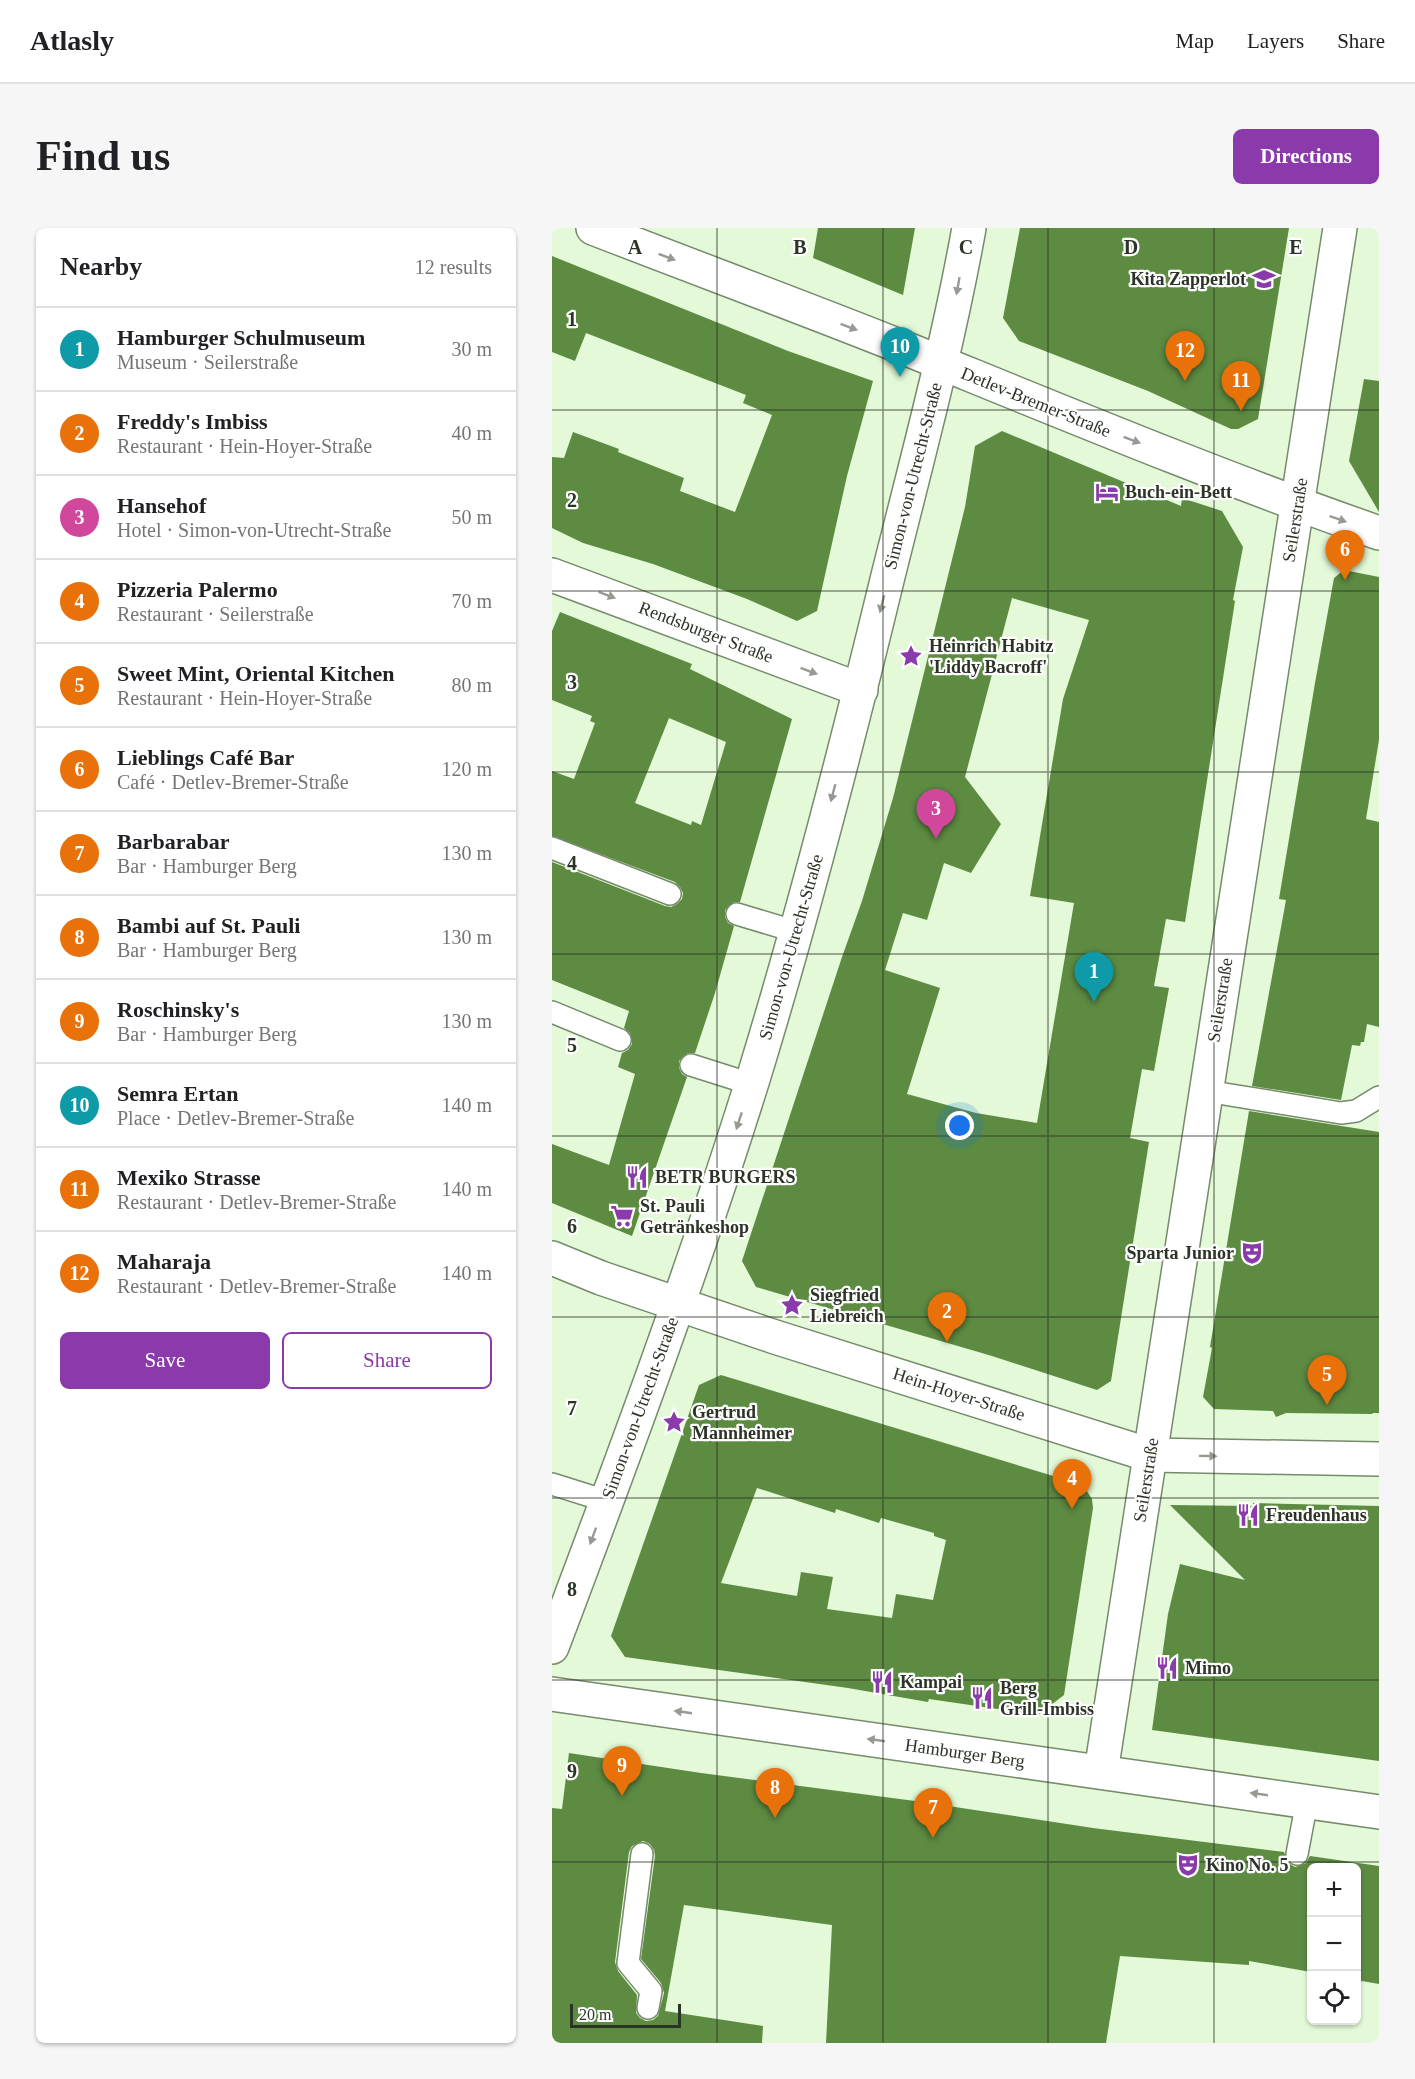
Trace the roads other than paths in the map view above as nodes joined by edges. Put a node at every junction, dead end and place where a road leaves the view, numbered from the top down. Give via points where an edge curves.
1 (593, 228) edge
2 (969, 228) edge
3 (1340, 228) edge
4 (941, 363) junction
5 (1297, 505) junction
6 (1379, 533) edge
7 (552, 575) edge
8 (861, 690) junction
9 (552, 848) edge
10 (669, 894) dead end
11 (737, 914) dead end
12 (797, 932) junction
13 (552, 1012) edge
14 (620, 1040) dead end
15 (692, 1065) dead end
16 (751, 1084) junction
17 (1206, 1091) junction
18 (1379, 1097) edge
19 (552, 1258) edge
20 (679, 1304) junction
21 (1150, 1455) junction
22 (1379, 1459) edge
23 (552, 1484) edge
24 (606, 1501) junction
25 (552, 1647) edge
26 (552, 1694) edge
27 (1101, 1772) junction
28 (1307, 1801) junction
29 (1379, 1812) edge
30 (642, 1854) dead end
31 (1297, 1854) dead end
32 (648, 2008) dead end

1 -> 4 street, Detlev-Bremer-Straße
2 -> 4 street, Simon-von-Utrecht-Straße
3 - 5 street, Seilerstraße
4 -> 5 street, Detlev-Bremer-Straße
4 -> 8 street, Simon-von-Utrecht-Straße
5 -> 6 street, Detlev-Bremer-Straße
5 - 17 street, Seilerstraße
7 -> 8 street, Rendsburger Straße
8 -> 12 street, Simon-von-Utrecht-Straße
9 - 10 lane
11 - 12 lane
12 - 16 street, Simon-von-Utrecht-Straße
13 - 14 lane
15 - 16 lane
16 -> 20 street, Simon-von-Utrecht-Straße
17 - 18 lane via 1341,1113 1356,1112
17 - 21 street, Seilerstraße
19 - 20 street, Hein-Hoyer-Straße
20 - 21 street, Hein-Hoyer-Straße
20 - 24 street, Simon-von-Utrecht-Straße
21 -> 22 street, Hein-Hoyer-Straße
21 - 27 street, Seilerstraße
23 - 24 lane
24 -> 25 street, Simon-von-Utrecht-Straße
27 -> 26 street, Hamburger Berg
28 -> 27 street, Hamburger Berg
28 - 29 street, Hamburger Berg
28 - 31 lane
30 - 32 lane via 628,1963 651,1991

